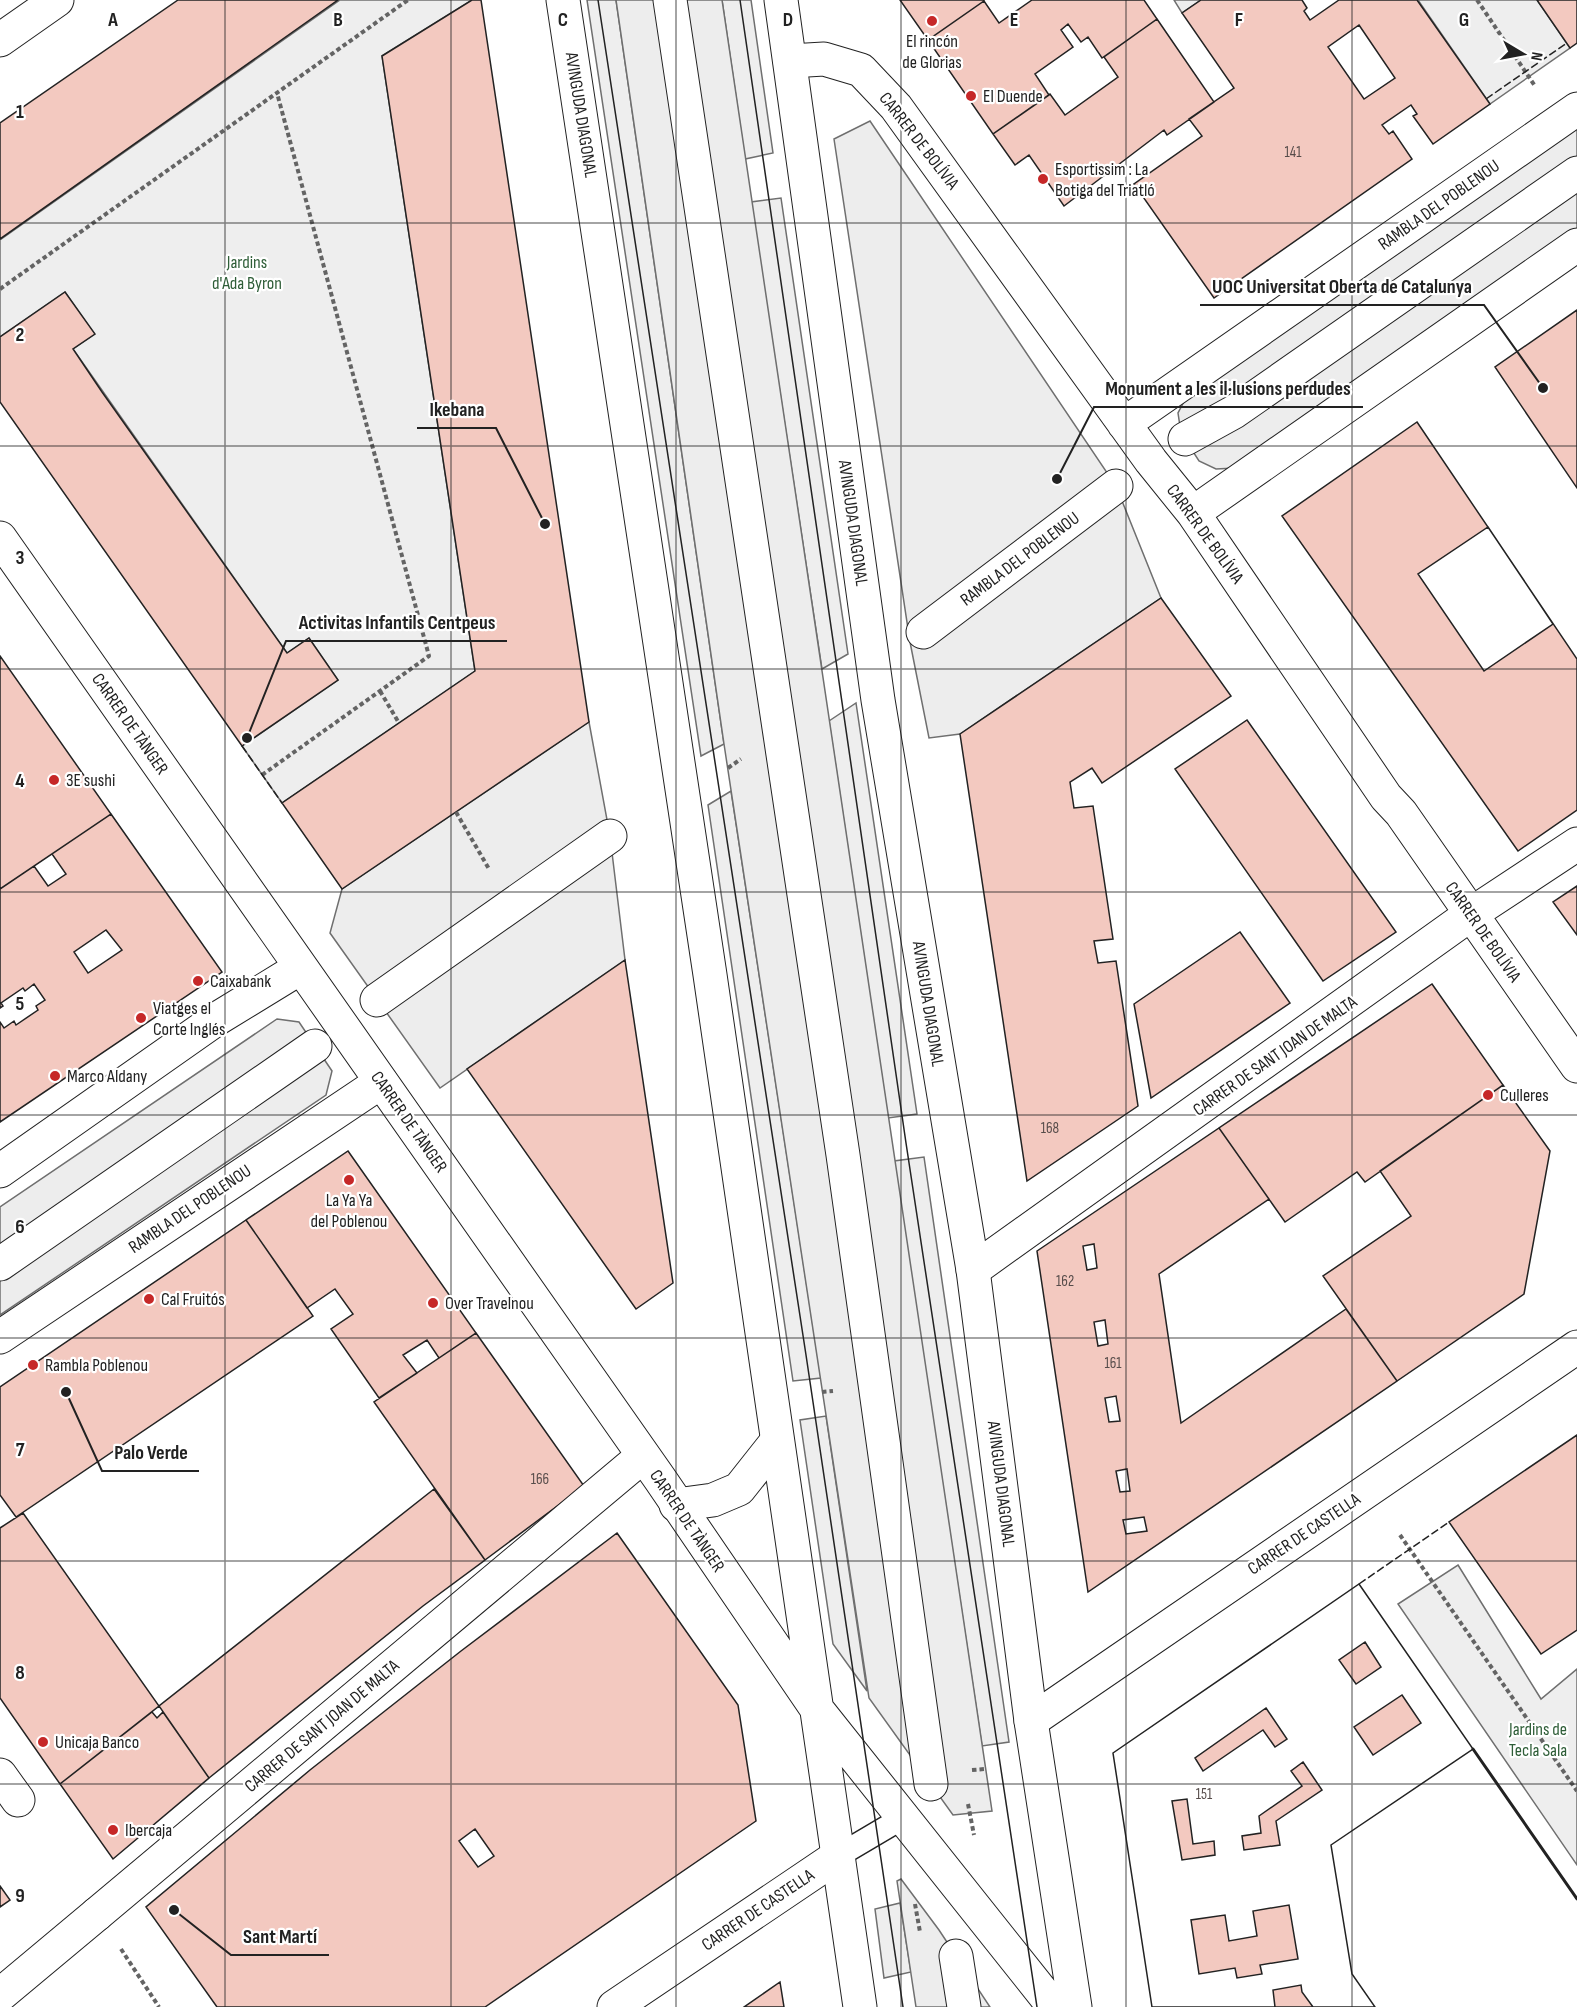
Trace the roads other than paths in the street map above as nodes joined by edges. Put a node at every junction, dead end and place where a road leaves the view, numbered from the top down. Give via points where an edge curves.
1 (57, 0) edge
2 (563, 0) edge
3 (670, 0) edge
4 (781, 0) edge
5 (0, 40) edge
6 (790, 61) junction
7 (1577, 110) edge
8 (1577, 173) edge
9 (1577, 245) edge
10 (1124, 424) junction
11 (1185, 439) dead end
12 (1116, 486) dead end
13 (1193, 513) junction
14 (0, 538) edge
15 (923, 632) dead end
16 (610, 836) dead end
17 (1577, 844) edge
18 (1471, 914) junction
19 (300, 968) junction
20 (377, 1000) dead end
21 (315, 1046) dead end
22 (1577, 1066) edge
23 (381, 1082) junction
24 (0, 1171) edge
25 (0, 1264) edge
26 (973, 1270) junction
27 (0, 1337) edge
28 (1577, 1347) edge
29 (777, 1441) junction
30 (643, 1456) junction
31 (676, 1505) junction
32 (816, 1708) junction
33 (1031, 1721) junction
34 (931, 1784) dead end
35 (904, 1817) junction
36 (838, 1856) junction
37 (956, 1956) dead end
38 (0, 1995) edge
39 (614, 2007) edge
40 (860, 2007) edge
41 (964, 2007) edge
42 (1054, 2007) edge
43 (1074, 2007) edge

1 - 5 street
2 - 29 street, AVINGUDA DIAGONAL via 640,490
3 - 34 street via 843,1155
4 - 6 street, AVINGUDA DIAGONAL
6 - 10 street, CARRER DE BOLÍVIA via 824,59 861,70 896,107
6 - 26 street, AVINGUDA DIAGONAL via 878,700
7 - 10 street, RAMBLA DEL POBLENOU
8 - 11 street via 1234,412
9 - 13 street
10 - 13 street, CARRER DE BOLÍVIA
12 - 15 street, RAMBLA DEL POBLENOU
13 - 18 street, CARRER DE BOLÍVIA via 1386,797
14 - 19 street, CARRER DE TÀNGER
16 - 20 street
17 - 18 street, CARRER DE SANT JOAN DE MALTA
18 - 22 street, CARRER DE BOLÍVIA
18 - 26 street, CARRER DE SANT JOAN DE MALTA
19 - 23 street, CARRER DE TÀNGER
19 - 24 street via 215,1020
21 - 25 street
23 - 27 street, RAMBLA DEL POBLENOU
23 - 30 street, CARRER DE TÀNGER
26 - 33 street, AVINGUDA DIAGONAL
28 - 33 street, CARRER DE CASTELLA
29 - 31 street via 739,1489 713,1500
29 - 32 street, AVINGUDA DIAGONAL
30 - 31 street, CARRER DE TÀNGER
30 - 38 street, CARRER DE SANT JOAN DE MALTA
31 - 32 street, CARRER DE TÀNGER
32 - 35 street, CARRER DE TÀNGER
32 - 36 street, AVINGUDA DIAGONAL
33 - 43 street, AVINGUDA DIAGONAL
35 - 36 lane, CARRER DE CASTELLA
35 - 42 street, CARRER DE TÀNGER
36 - 39 street, CARRER DE CASTELLA
36 - 40 street, AVINGUDA DIAGONAL
37 - 41 street

